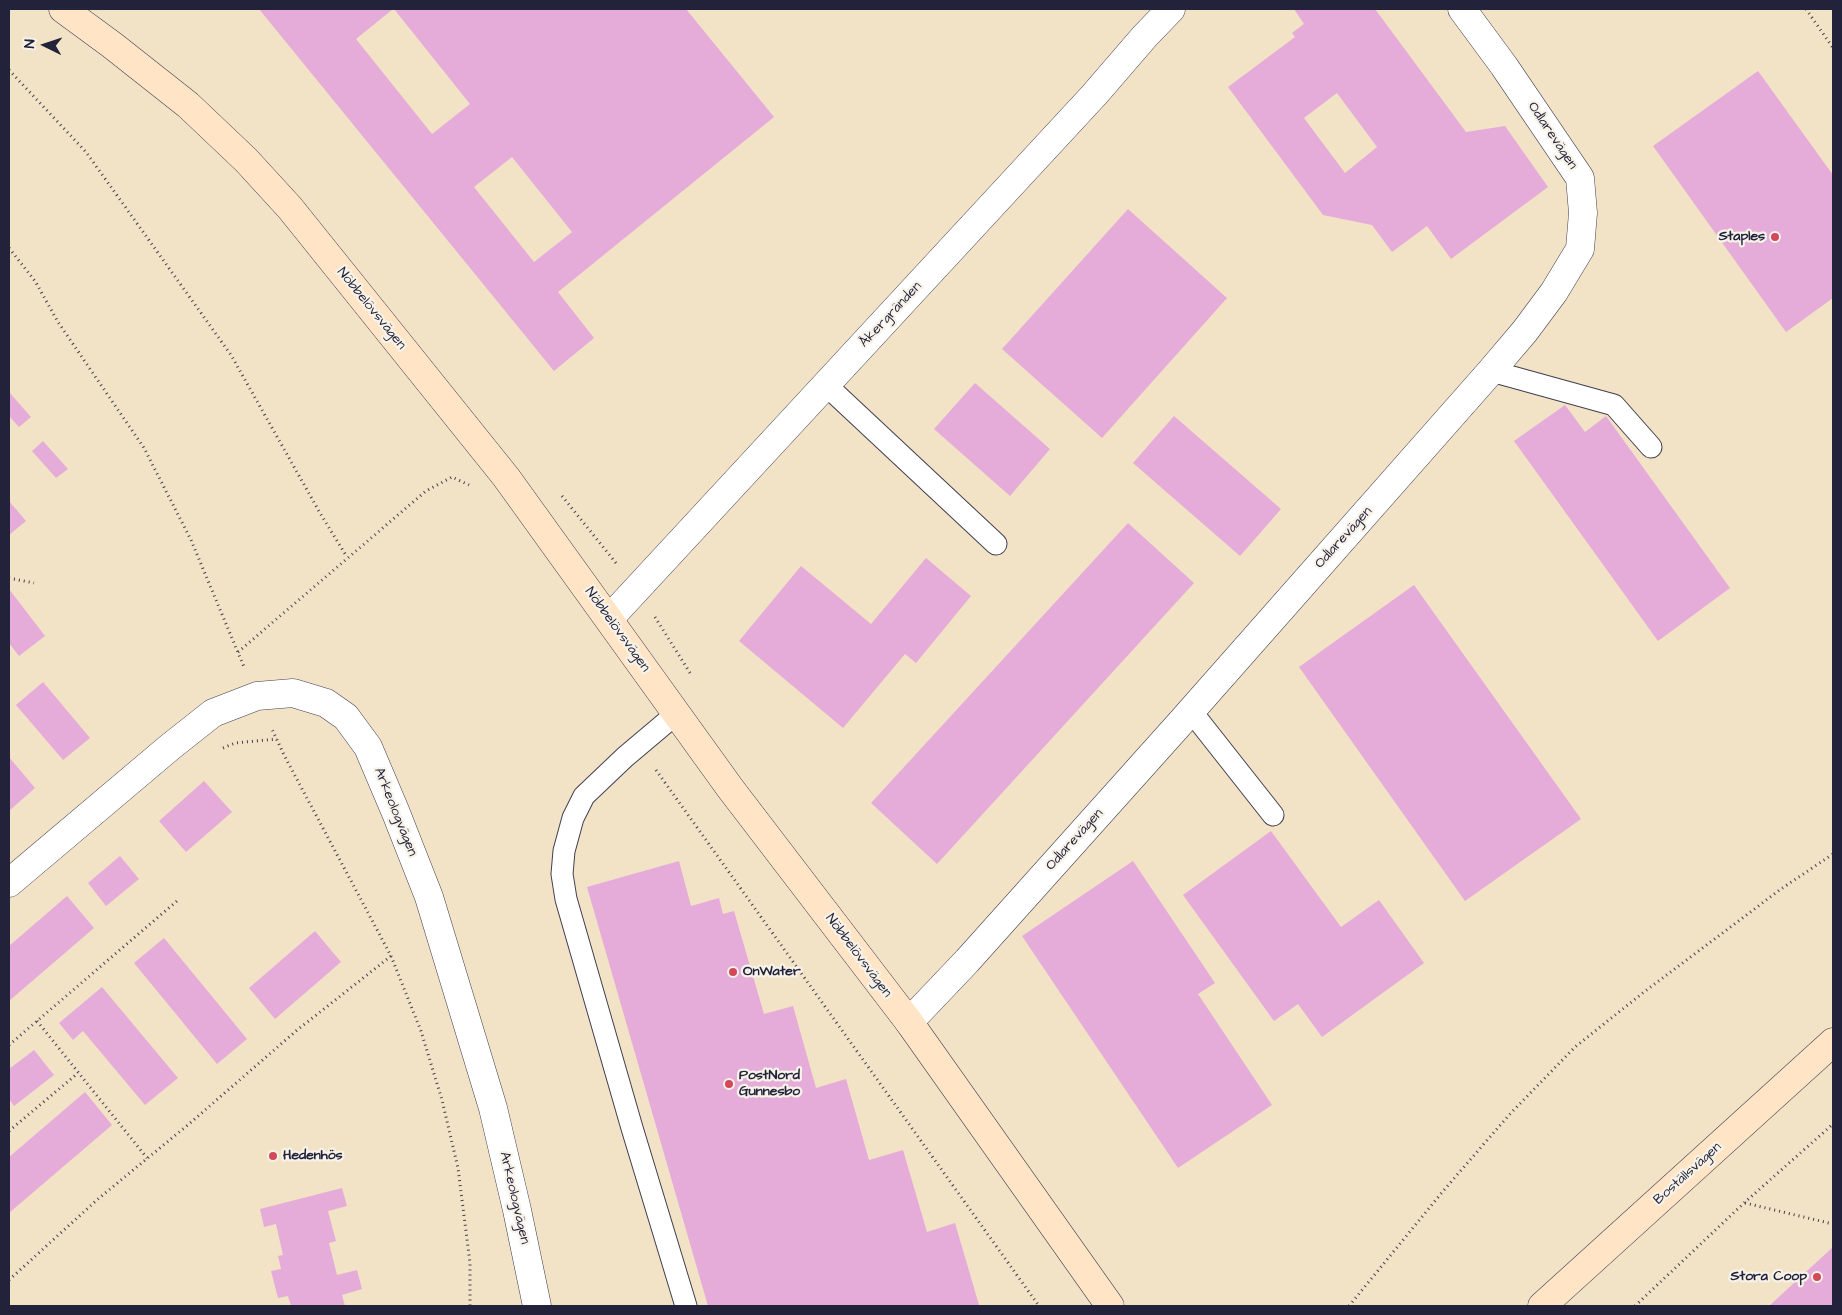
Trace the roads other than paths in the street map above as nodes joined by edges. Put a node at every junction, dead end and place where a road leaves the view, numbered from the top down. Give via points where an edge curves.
1 (63, 9) edge
2 (1171, 9) edge
3 (1462, 9) edge
4 (1491, 371) junction
5 (826, 385) junction
6 (1651, 447) dead end
7 (996, 544) dead end
8 (609, 619) junction
9 (1191, 710) junction
10 (676, 714) junction
11 (1273, 815) dead end
12 (9, 883) edge
13 (909, 1022) junction
14 (1833, 1042) edge
15 (1102, 1303) edge
16 (537, 1306) edge
17 (686, 1306) edge
18 (1542, 1306) edge

1 - 8 street, Nöbbelövsvägen via 188,105 246,160 290,208 506,477
2 - 5 street, Åkergränden
3 - 4 street, Odlarevägen via 1580,178 1583,213 1580,249 1537,316
4 - 6 lane via 1614,405
4 - 9 street, Odlarevägen
5 - 7 lane
5 - 8 street, Åkergränden
8 - 10 street, Nöbbelövsvägen
9 - 11 lane
9 - 13 street, Odlarevägen
10 - 13 street, Nöbbelövsvägen
10 - 17 lane via 584,796 573,818 562,874 566,899
12 - 16 street, Arkeologvägen via 213,713 257,696 293,693 326,702 346,717 368,747 429,897 493,1108
13 - 15 street, Nöbbelövsvägen
14 - 18 street, Boställsvägen

